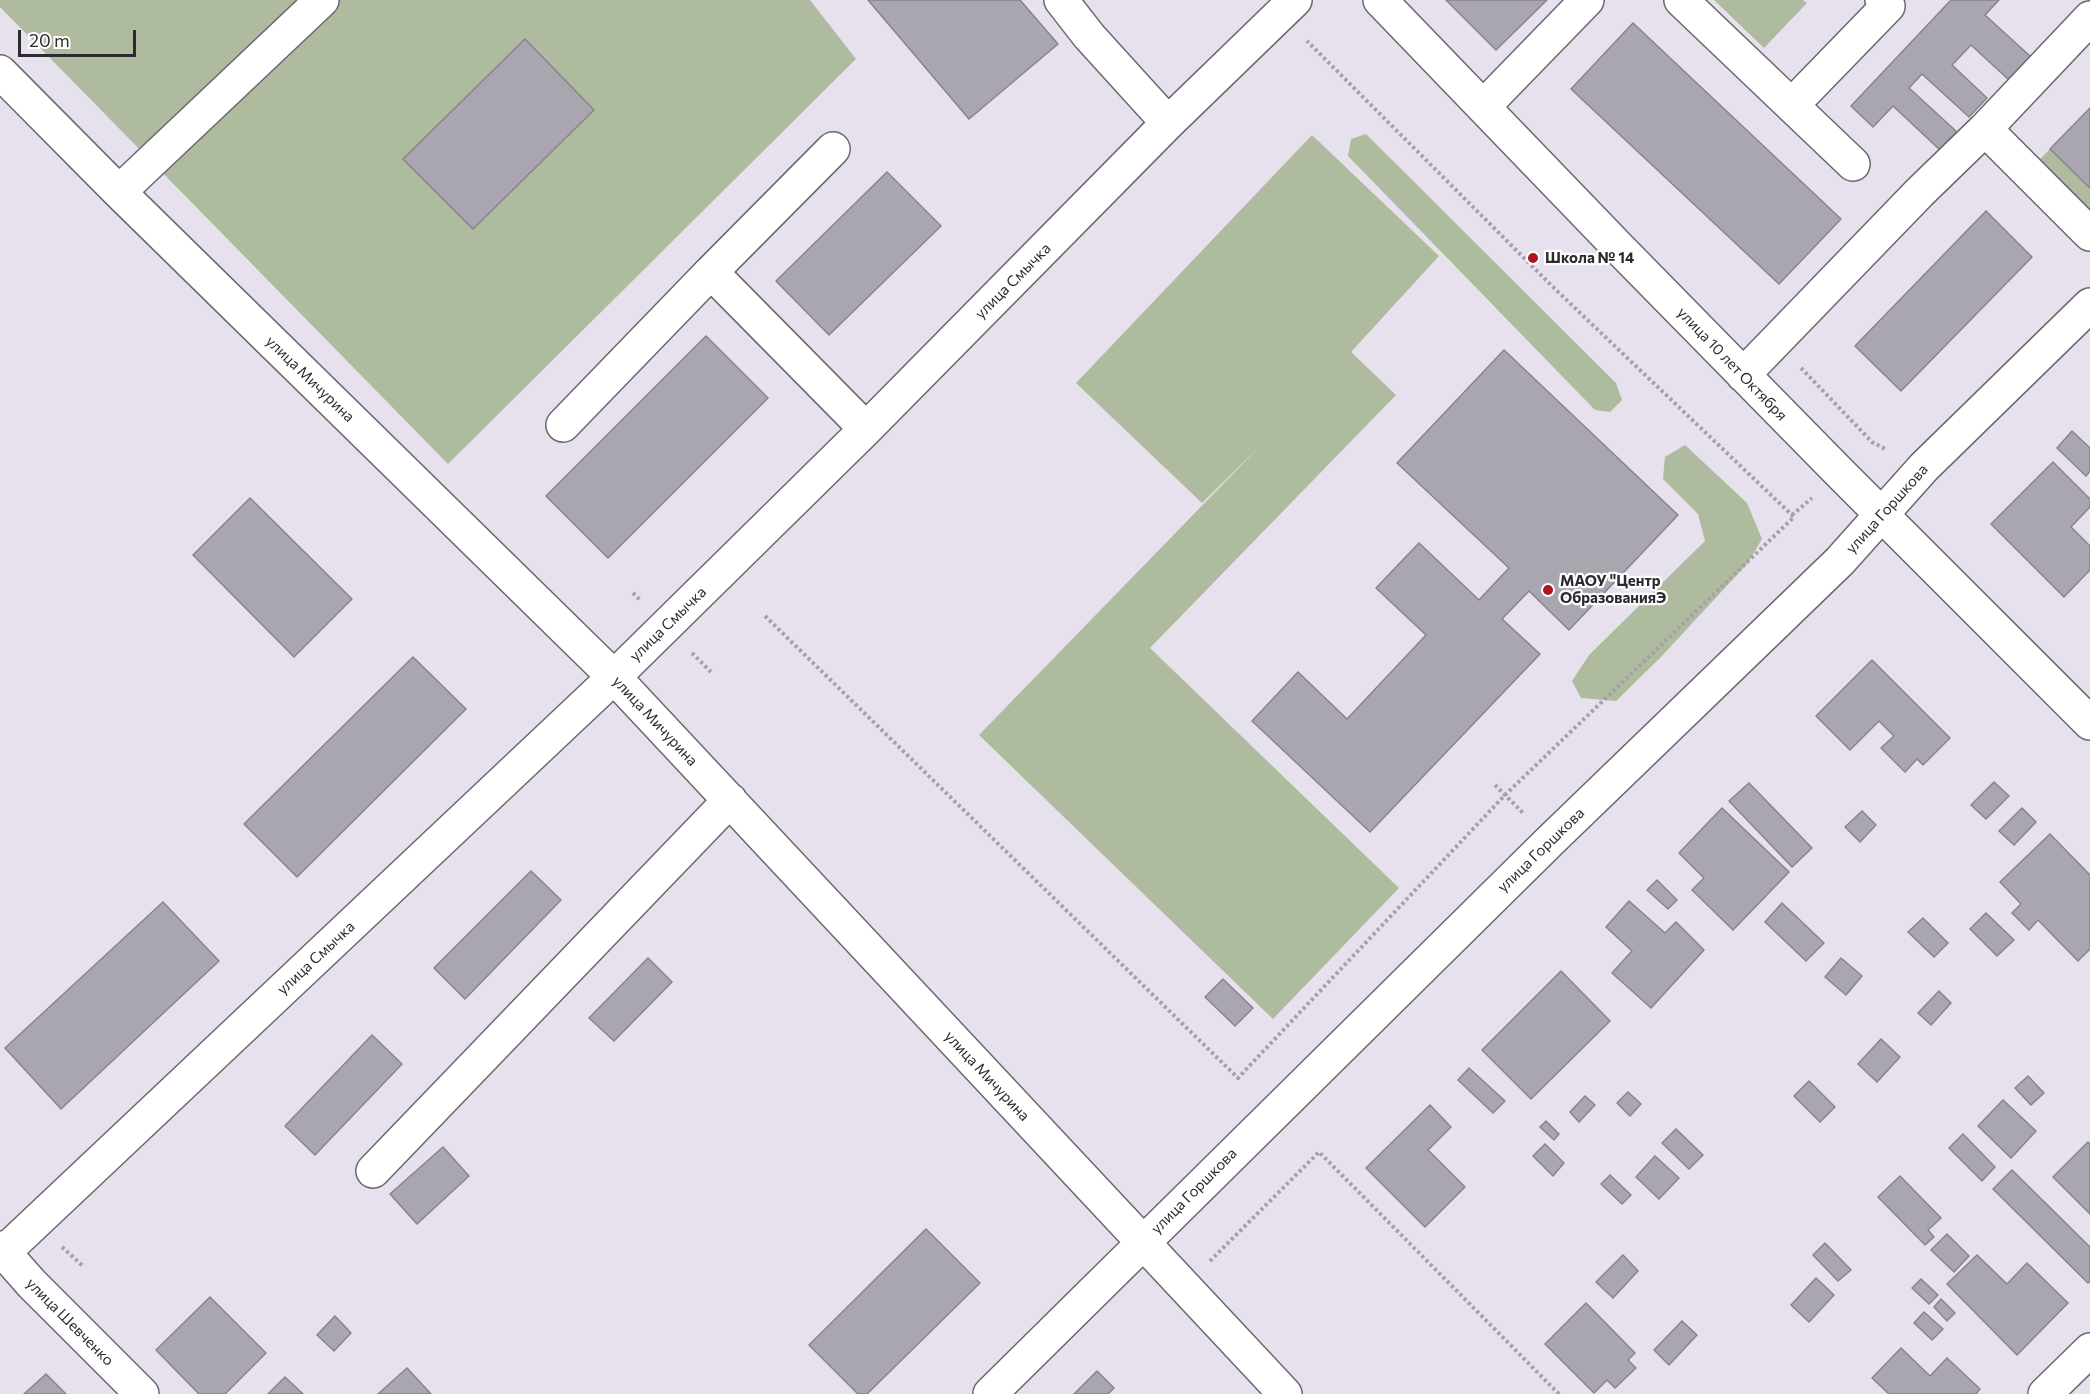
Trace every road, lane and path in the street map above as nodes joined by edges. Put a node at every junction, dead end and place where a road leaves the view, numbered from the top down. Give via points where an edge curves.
1 (322, 0) edge
2 (1061, 0) edge
3 (1380, 0) edge
4 (1587, 0) edge
5 (1681, 0) edge
6 (1882, 0) edge
7 (1288, 8) edge
8 (2090, 18) edge
9 (5, 87) edge
10 (1792, 105) junction
11 (1483, 107) junction
12 (1168, 123) junction
13 (1985, 129) junction
14 (833, 149) dead end
15 (1854, 164) dead end
16 (119, 192) junction
17 (2090, 234) edge
18 (711, 272) junction
19 (2090, 305) edge
20 (1743, 375) junction
21 (563, 425) dead end
22 (866, 429) junction
23 (1881, 515) junction
24 (765, 616) dead end
25 (614, 677) junction
26 (2090, 723) edge
27 (730, 800) junction
28 (373, 1171) dead end
29 (1142, 1242) junction
30 (60, 1245) dead end
31 (1, 1252) edge
32 (84, 1267) dead end
33 (1185, 1286) junction
34 (2090, 1350) edge
35 (142, 1394) edge
36 (990, 1394) edge
37 (1285, 1394) edge
38 (1559, 1394) edge
39 (2045, 1394) edge

1 - 16 street
2 - 12 street
3 - 11 street, улица 10 лет Октября
4 - 11 street
5 - 10 street
6 - 10 street via 1888,6
7 - 12 street, улица Смычка
7 - 24 path via 1323,55 1554,288 1794,517 1505,795 1238,1078
8 - 13 street
9 - 16 street, улица Мичурина
10 - 15 street
11 - 20 street, улица 10 лет Октября
12 - 22 street, улица Смычка
13 - 17 street
13 - 20 street
14 - 18 street
16 - 25 street, улица Мичурина
18 - 21 street
18 - 22 street
19 - 23 street, улица Горшкова via 1924,467
20 - 23 street, улица 10 лет Октября
22 - 25 street, улица Смычка
23 - 26 street, улица 10 лет Октября
23 - 29 street, улица Горшкова via 1840,561
25 - 27 street, улица Мичурина
25 - 31 street, улица Смычка
27 - 28 street
27 - 29 street, улица Мичурина
29 - 33 street, улица Мичурина
29 - 36 street, улица Горшкова
30 - 32 path
31 - 35 street, улица Шевченко
33 - 37 street, улица Мичурина
33 - 38 path via 1319,1152
34 - 39 street

